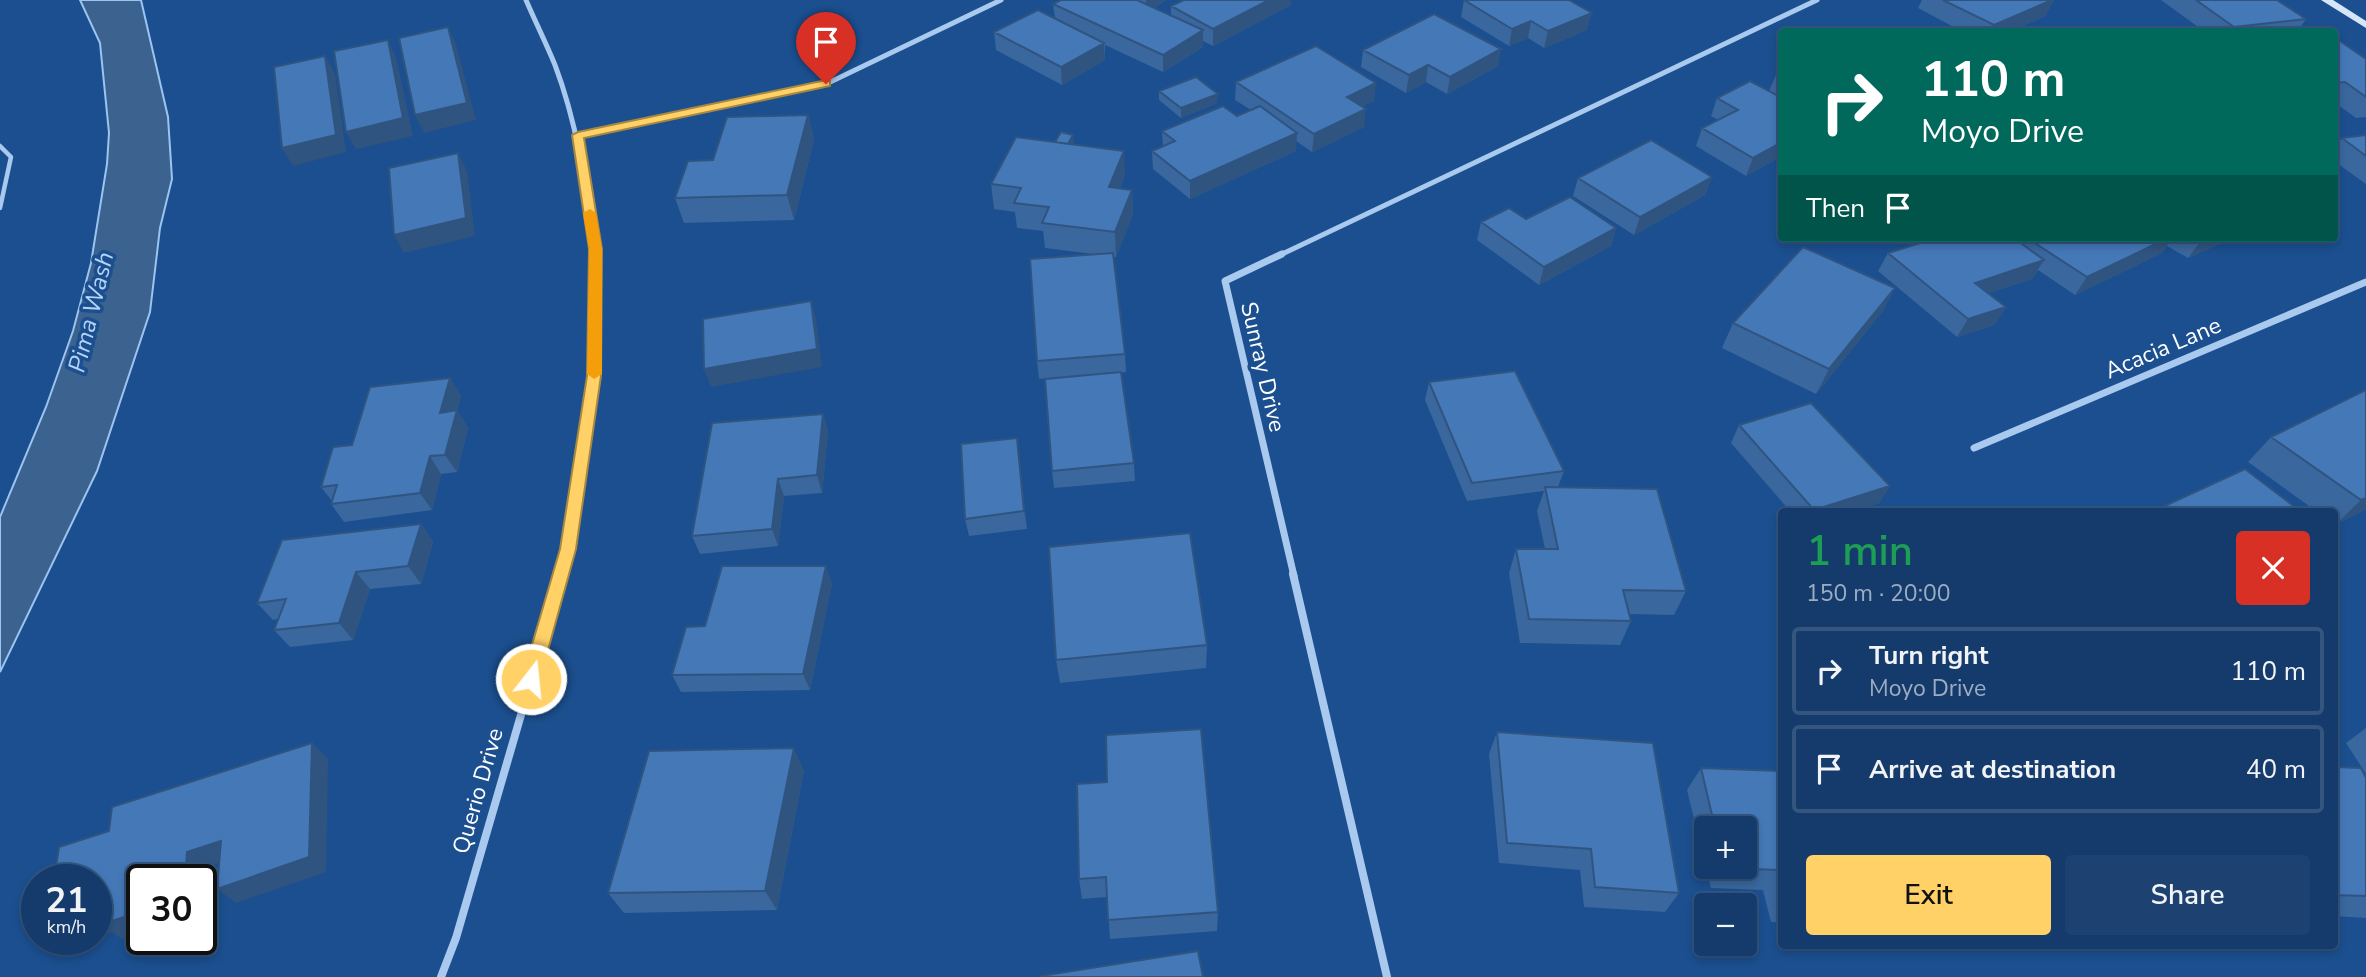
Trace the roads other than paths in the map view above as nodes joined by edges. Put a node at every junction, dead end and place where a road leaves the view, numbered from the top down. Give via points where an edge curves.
1 (526, 0) edge
2 (1001, 0) edge
3 (1817, 0) edge
4 (2326, 0) edge
5 (2366, 25) edge
6 (578, 135) junction
7 (0, 146) edge
8 (0, 208) edge
9 (2366, 282) edge
10 (1974, 448) dead end
11 (441, 977) edge
12 (1387, 977) edge

1 - 6 street, Querio Drive
2 - 6 street via 826,84
3 - 12 street, Sunray Drive via 1225,281
4 - 5 street
6 - 11 street, Querio Drive via 595,249 594,376 568,549
7 - 8 lane via 11,157
9 - 10 street, Acacia Lane

